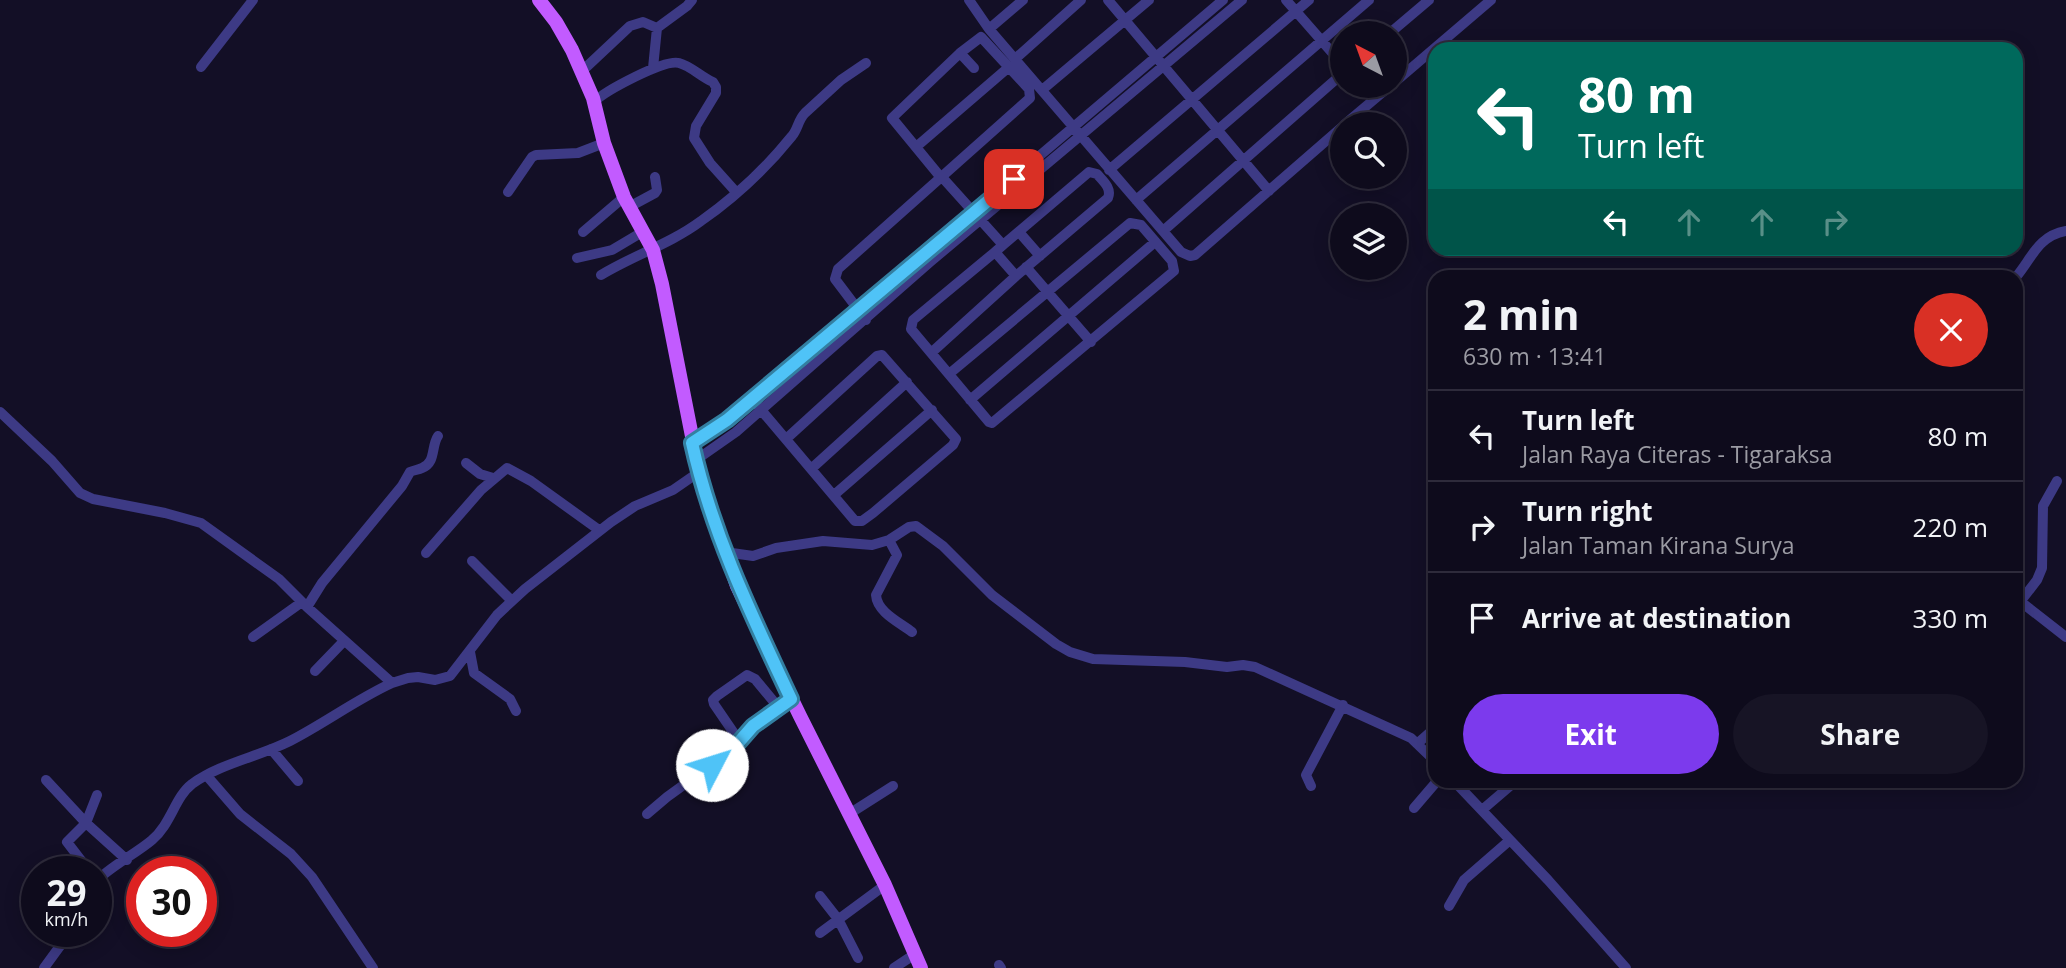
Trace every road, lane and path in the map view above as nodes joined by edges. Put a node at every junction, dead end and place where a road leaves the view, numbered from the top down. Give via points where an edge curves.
1 (253, 0) edge
2 (539, 0) edge
3 (692, 0) edge
4 (969, 0) edge
5 (1023, 0) edge
6 (1081, 0) edge
7 (1108, 0) edge
8 (1149, 0) edge
9 (1223, 0) edge
10 (1242, 0) edge
11 (1286, 0) edge
12 (1309, 0) edge
13 (1369, 0) edge
14 (1429, 0) edge
15 (1490, 0) edge
16 (1296, 11) junction
17 (1125, 20) junction
18 (1404, 21) edge
19 (657, 28) junction
20 (989, 29) junction
21 (1322, 40) junction
22 (1441, 42) edge
23 (1330, 50) edge
24 (960, 53) junction
25 (1428, 54) edge
26 (1160, 61) junction
27 (866, 63) dead end
28 (1012, 63) junction
29 (201, 66) dead end
30 (653, 68) junction
31 (974, 68) dead end
32 (581, 72) junction
33 (1407, 72) edge
34 (1330, 85) edge
35 (1042, 90) junction
36 (1374, 99) edge
37 (1192, 100) junction
38 (594, 102) junction
39 (1360, 112) edge
40 (1218, 130) junction
41 (1078, 132) junction
42 (1330, 138) edge
43 (604, 143) junction
44 (916, 147) junction
45 (1244, 160) junction
46 (1109, 170) junction
47 (941, 176) junction
48 (654, 177) dead end
49 (1269, 191) junction
50 (508, 192) dead end
51 (736, 192) junction
52 (1136, 201) junction
53 (627, 202) junction
54 (977, 217) junction
55 (643, 231) junction
56 (1163, 231) junction
57 (2066, 231) edge
58 (583, 232) dead end
59 (1019, 232) junction
60 (1156, 242) junction
61 (999, 249) junction
62 (653, 250) junction
63 (1040, 256) junction
64 (577, 258) dead end
65 (1026, 267) junction
66 (2021, 270) edge
67 (601, 275) dead end
68 (1016, 276) junction
69 (1046, 291) junction
70 (858, 310) junction
71 (1070, 316) junction
72 (866, 320) junction
73 (1091, 341) junction
74 (931, 353) junction
75 (949, 374) junction
76 (907, 382) junction
77 (752, 400) junction
78 (970, 400) junction
79 (760, 409) junction
80 (932, 410) junction
81 (0, 412) edge
82 (438, 436) dead end
83 (786, 439) junction
84 (692, 443) junction
85 (466, 463) dead end
86 (697, 466) junction
87 (811, 468) junction
88 (493, 478) junction
89 (2057, 481) dead end
90 (834, 495) junction
91 (599, 530) junction
92 (889, 540) junction
93 (725, 552) junction
94 (425, 553) dead end
95 (472, 561) dead end
96 (2023, 595) edge
97 (512, 601) junction
98 (2023, 604) edge
99 (305, 605) junction
100 (912, 632) dead end
101 (253, 637) dead end
102 (2066, 637) edge
103 (344, 641) junction
104 (470, 652) junction
105 (315, 671) dead end
106 (393, 683) junction
107 (791, 699) junction
108 (1343, 705) junction
109 (779, 708) junction
110 (516, 711) dead end
111 (1428, 735) edge
112 (740, 741) junction
113 (1418, 743) junction
114 (271, 749) junction
115 (1428, 754) edge
116 (207, 776) junction
117 (46, 780) dead end
118 (298, 781) dead end
119 (893, 786) dead end
120 (1311, 786) dead end
121 (1431, 788) edge
122 (1461, 788) edge
123 (1508, 788) edge
124 (97, 795) dead end
125 (1414, 808) dead end
126 (1482, 810) junction
127 (647, 814) dead end
128 (849, 814) junction
129 (86, 823) junction
130 (1510, 840) junction
131 (78, 856) edge
132 (132, 856) edge
133 (126, 859) edge
134 (885, 885) junction
135 (820, 896) dead end
136 (1449, 906) dead end
137 (838, 919) junction
138 (820, 933) dead end
139 (59, 947) edge
140 (915, 954) junction
141 (858, 958) dead end
142 (44, 968) edge
143 (372, 968) edge
144 (894, 968) edge
145 (921, 968) edge
146 (1626, 968) edge

1 - 29 street
2 - 32 main road via 563,33
3 - 19 street
4 - 20 street
5 - 20 street
6 - 28 street
7 - 17 street
8 - 17 street
9 - 26 street
10 - 26 street
11 - 16 street
12 - 16 street
13 - 21 street
14 - 18 street
15 - 22 street
16 - 21 street
16 - 37 street
17 - 26 street
17 - 35 street
19 - 30 street
19 - 32 street via 643,22 630,26
20 - 28 street
21 - 23 street
21 - 40 street
24 - 28 street via 984,38
24 - 31 street
24 - 44 street via 892,118
25 - 33 street
26 - 37 street
26 - 41 street
27 - 51 street via 805,113 794,135
28 - 35 street
28 - 44 street
28 - 47 street via 1030,98
30 - 38 street via 611,88
30 - 51 street via 681,63 715,84 716,93 694,138
32 - 38 main road
34 - 45 street
35 - 41 street
36 - 39 street
37 - 40 street
37 - 46 street
38 - 43 main road
40 - 45 street
40 - 52 street
41 - 46 street
41 - 54 street
42 - 49 street
43 - 50 street via 578,153 532,157
43 - 53 main road
44 - 47 street
45 - 49 street
45 - 56 street
46 - 52 street
47 - 54 street
47 - 70 street via 835,274
48 - 53 street via 655,193
49 - 56 street via 1195,255 1181,252
51 - 62 street via 702,221
52 - 56 street
53 - 55 main road
53 - 58 street
54 - 61 street
54 - 70 street
54 - 72 street
55 - 62 main road
55 - 64 street via 612,250
57 - 66 street via 2036,246
59 - 61 street
59 - 63 street
59 - 63 street via 1089,172 1097,174 1109,188 1108,198
60 - 69 street via 1141,225 1130,223
60 - 71 street
60 - 73 street via 1174,264 1174,271
61 - 68 street
61 - 74 street via 911,323
62 - 67 street
62 - 84 main road
63 - 65 street
65 - 68 street
65 - 69 street
68 - 74 street
69 - 71 street
69 - 75 street
70 - 72 street
70 - 77 street
71 - 73 street
71 - 78 street
72 - 79 street
73 - 78 street via 993,423
74 - 75 street
75 - 78 street
76 - 80 street
76 - 83 street via 885,356 877,356
76 - 87 street
77 - 79 street
77 - 84 street
79 - 83 street
79 - 86 street
80 - 90 street
80 - 90 street via 955,436 955,443 862,521 851,518
81 - 99 street via 80,493 201,523 279,579
82 - 99 street via 429,464 410,472
83 - 87 street
84 - 86 main road
85 - 88 street
86 - 91 street via 665,494 629,509
86 - 93 main road
87 - 90 street
88 - 91 street via 510,468
88 - 94 street
89 - 96 street via 2043,506 2042,568
91 - 97 street
92 - 93 street via 872,545 812,543 753,555
92 - 100 street via 897,555 876,601
92 - 108 street via 909,527 922,528 992,595 1056,644 1082,656 1255,667
93 - 107 main road
95 - 97 street
97 - 104 street
98 - 102 street
99 - 101 street
99 - 103 street
103 - 105 street
103 - 106 street
104 - 106 street via 446,678 418,677
104 - 110 street via 474,673 510,699
106 - 114 street
107 - 109 street
107 - 128 main road
108 - 113 street
108 - 120 street via 1306,775
109 - 112 street
109 - 112 street via 755,678 747,675 713,699
111 - 113 street
112 - 127 street
113 - 115 street
114 - 116 street
114 - 118 street
116 - 132 street via 188,788 163,830
116 - 143 street via 240,814 312,877
117 - 129 street
119 - 128 street
121 - 125 street
122 - 126 street
123 - 126 street
124 - 129 street
126 - 130 street
128 - 134 main road
129 - 131 street via 67,842
129 - 133 street
130 - 136 street via 1464,880
130 - 146 street
134 - 137 street
134 - 140 main road
135 - 137 street
137 - 138 street
137 - 141 street
139 - 142 street
140 - 144 street
140 - 145 main road

